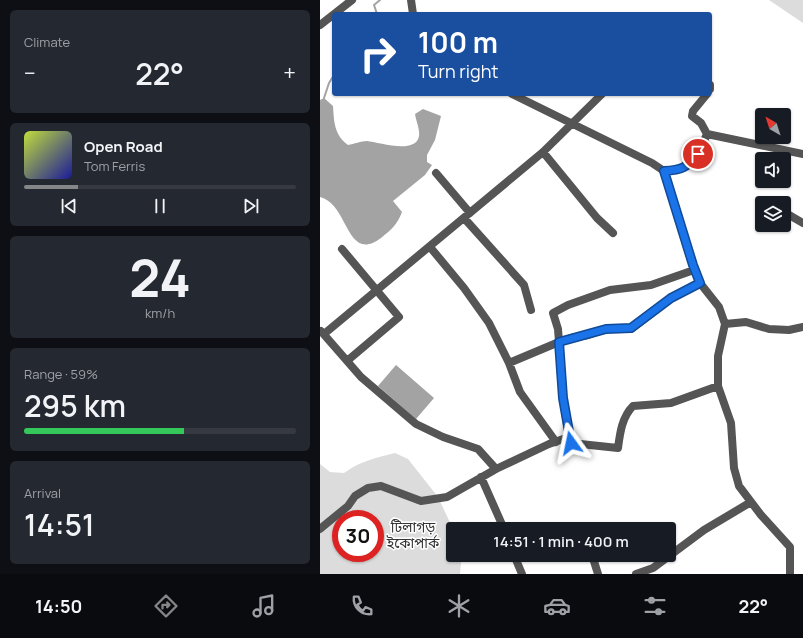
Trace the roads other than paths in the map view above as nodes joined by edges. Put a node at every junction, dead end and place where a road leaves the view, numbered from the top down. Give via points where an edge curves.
1 (352, 0) edge
2 (411, 0) edge
3 (337, 12) edge
4 (413, 12) edge
5 (332, 16) edge
6 (320, 25) edge
7 (516, 96) edge
8 (600, 96) edge
9 (705, 96) edge
10 (572, 123) junction
11 (707, 134) junction
12 (543, 152) junction
13 (803, 154) edge
14 (664, 171) junction
15 (436, 174) dead end
16 (467, 216) junction
17 (791, 216) edge
18 (803, 223) edge
19 (613, 233) dead end
20 (430, 248) junction
21 (342, 249) dead end
22 (694, 270) junction
23 (700, 283) junction
24 (376, 290) junction
25 (532, 310) dead end
26 (724, 324) junction
27 (803, 327) edge
28 (322, 332) edge
29 (559, 342) junction
30 (347, 361) junction
31 (509, 363) junction
32 (718, 386) junction
33 (570, 437) junction
34 (556, 442) junction
35 (496, 469) junction
36 (482, 477) junction
37 (751, 502) junction
38 (501, 522) edge
39 (320, 529) edge
40 (517, 562) edge
41 (594, 562) edge
42 (522, 574) edge
43 (598, 574) edge
44 (636, 574) edge
45 (790, 574) edge

1 - 3 street
2 - 4 street
5 - 6 street
7 - 10 street
8 - 10 street
9 - 11 street via 692,116
10 - 12 street
10 - 14 street
11 - 13 street
11 - 14 street via 698,154 689,165 680,170
12 - 16 street
12 - 19 street via 597,218
14 - 22 street
15 - 16 street
16 - 20 street
16 - 25 street via 524,285
17 - 18 street
20 - 24 street
20 - 31 street via 480,309
21 - 24 street
22 - 23 street
22 - 29 street via 651,285 610,290 568,305 553,313
23 - 26 street via 719,307
23 - 29 street via 671,298 631,328 606,329
24 - 28 street
24 - 30 street via 399,317
26 - 27 street via 746,322 769,329 789,330
26 - 32 street via 718,356
28 - 30 street
29 - 31 street
29 - 33 street via 563,398
30 - 35 street via 361,377 416,424 443,437 478,448
31 - 34 street via 520,392
32 - 33 street via 671,403 633,406 626,416 618,448 571,443
32 - 37 street via 731,423 734,468 739,486
33 - 34 street
34 - 35 street
35 - 36 street
36 - 38 street
36 - 39 street via 447,497 421,501 381,486 368,488 355,496 348,506
37 - 44 street via 704,530 653,568
37 - 45 street via 790,547
40 - 42 street
41 - 43 street

